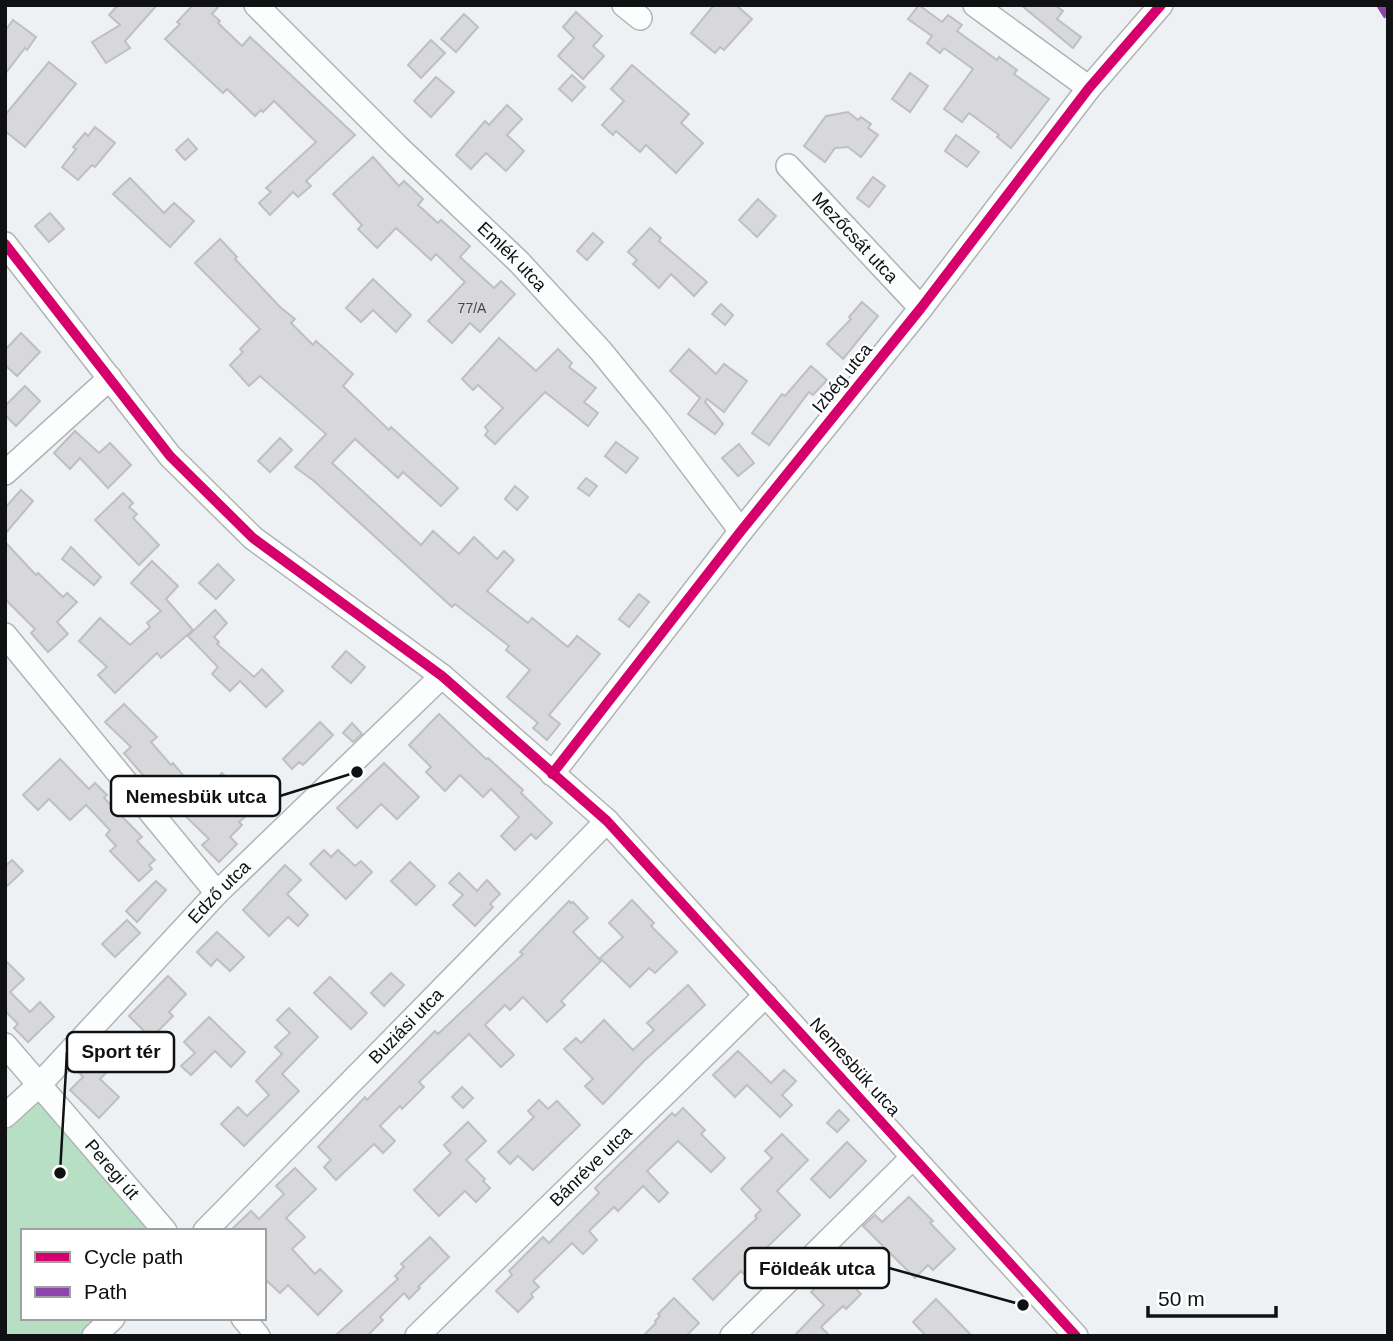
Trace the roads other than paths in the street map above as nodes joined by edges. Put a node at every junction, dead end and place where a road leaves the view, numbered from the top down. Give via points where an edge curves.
1 (256, 5) edge
2 (1161, 5) edge
3 (987, 9) edge
4 (1089, 88) junction
5 (788, 166) dead end
6 (5, 244) edge
7 (921, 308) junction
8 (110, 378) junction
9 (5, 473) edge
10 (741, 531) junction
11 (5, 635) edge
12 (443, 676) junction
13 (552, 774) junction
14 (607, 821) junction
15 (217, 893) junction
16 (766, 995) junction
17 (5, 1045) edge
18 (39, 1085) junction
19 (5, 1116) edge
20 (913, 1157) junction
21 (163, 1229) edge
22 (207, 1229) edge
23 (111, 1320) edge
24 (245, 1320) edge
25 (1068, 1333) edge
26 (94, 1336) edge
27 (258, 1336) edge
28 (416, 1336) edge
29 (732, 1336) edge

1 - 10 street, Emlék utca via 528,272 616,370
2 - 4 street, Izbég utca
3 - 4 street
4 - 7 street, Izbég utca
5 - 7 street, Mezőcsát utca
6 - 8 street, Nemesbük utca
7 - 10 street, Izbég utca
8 - 9 street
8 - 12 street, Nemesbük utca via 170,456 253,538
10 - 13 street, Izbég utca
11 - 15 street
12 - 13 street, Nemesbük utca
12 - 15 street, Edző utca
13 - 14 street, Nemesbük utca
14 - 16 street, Nemesbük utca
14 - 22 street, Buziási utca
15 - 18 street, Edző utca
16 - 20 street, Nemesbük utca
16 - 28 street, Bánréve utca
17 - 18 street, Peregi út
18 - 19 street, Edző utca
18 - 21 street, Peregi út
20 - 25 street, Nemesbük utca
20 - 29 street
23 - 26 street
24 - 27 street

